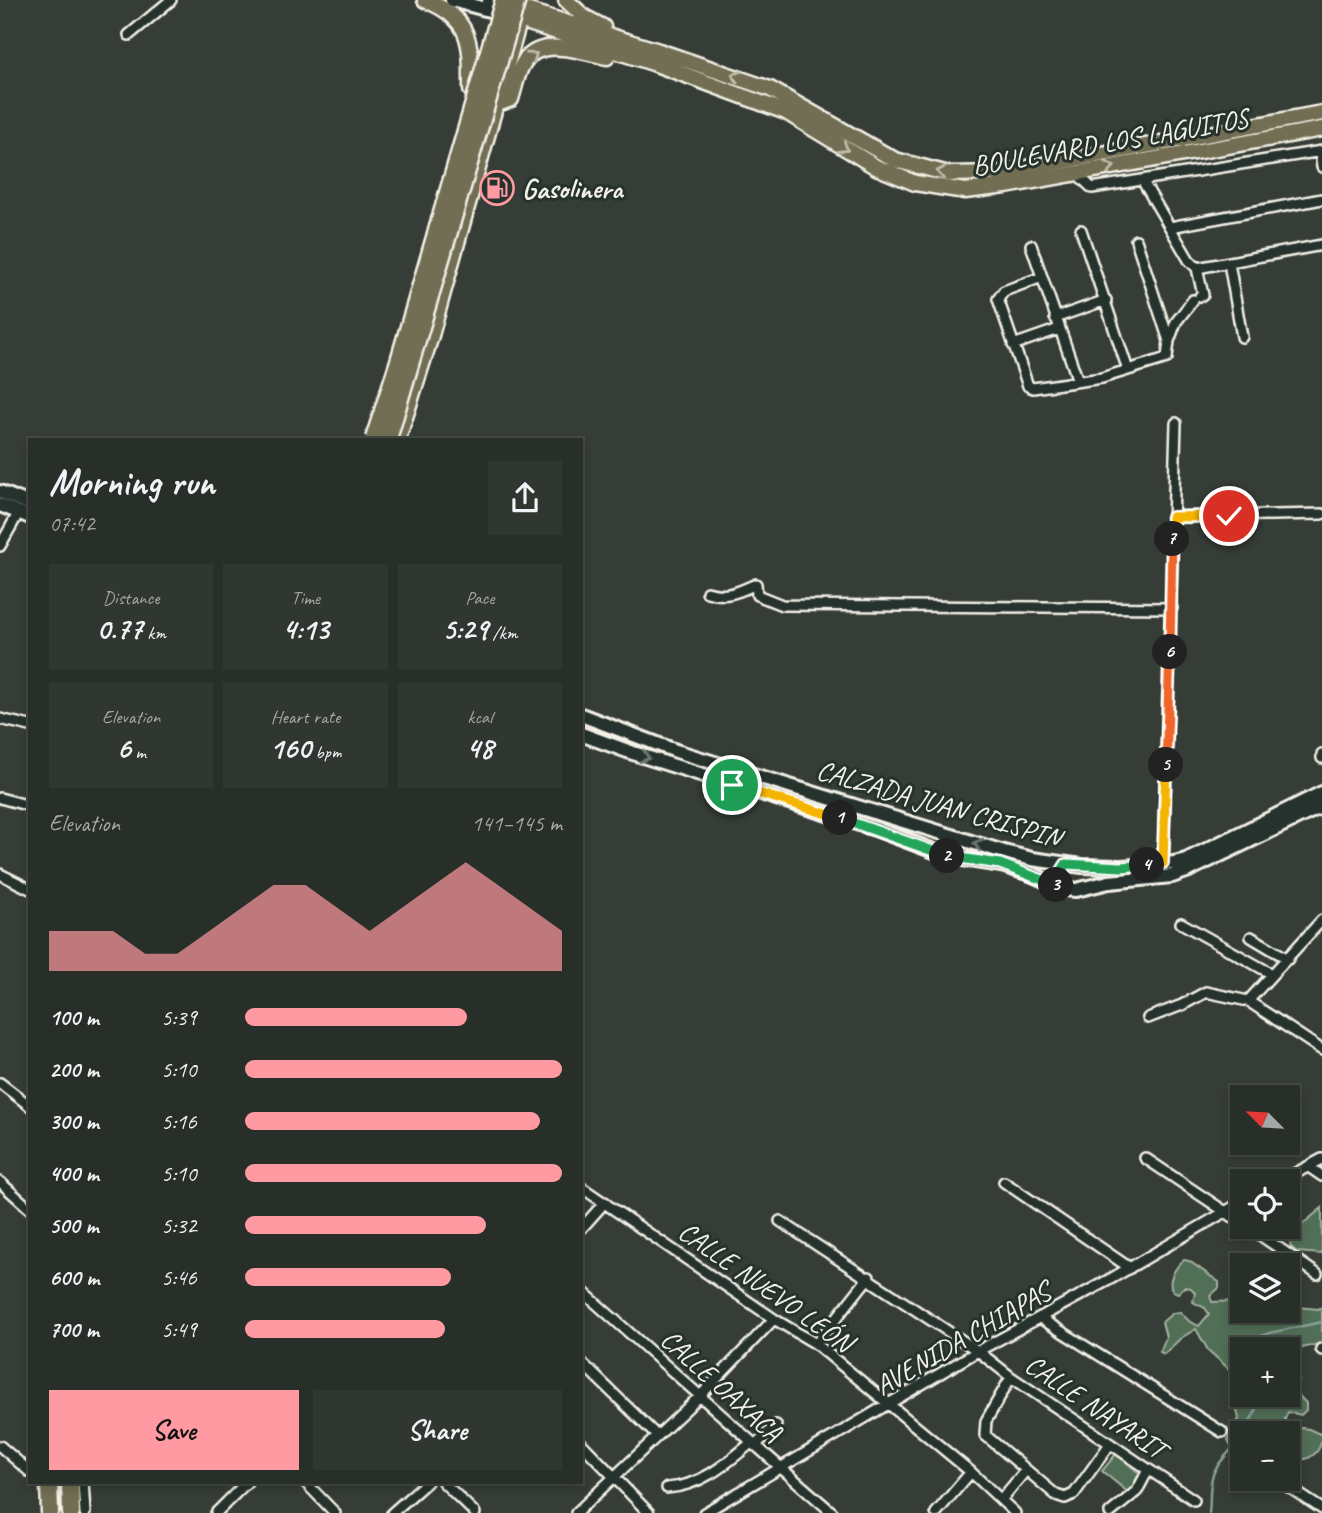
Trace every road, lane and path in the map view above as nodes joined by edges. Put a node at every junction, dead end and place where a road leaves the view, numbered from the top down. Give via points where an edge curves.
1 (171, 0) edge
2 (425, 0) edge
3 (452, 0) edge
4 (566, 0) edge
5 (496, 3) edge
6 (521, 7) edge
7 (130, 35) dead end
8 (656, 57) junction
9 (471, 89) junction
10 (495, 105) junction
11 (1322, 113) edge
12 (1322, 129) edge
13 (1172, 149) junction
14 (1321, 151) edge
15 (1322, 167) edge
16 (1076, 173) junction
17 (1142, 180) junction
18 (1322, 199) edge
19 (1170, 227) junction
20 (1081, 230) dead end
21 (1136, 240) dead end
22 (1031, 245) dead end
23 (1322, 245) edge
24 (1228, 263) junction
25 (1196, 268) junction
26 (1042, 277) junction
27 (1106, 300) junction
28 (1055, 318) junction
29 (1059, 329) junction
30 (1242, 337) dead end
31 (1170, 341) junction
32 (1013, 345) junction
33 (1128, 370) junction
34 (1077, 381) junction
35 (1176, 423) dead end
36 (369, 437) edge
37 (388, 438) edge
38 (398, 438) edge
39 (0, 492) edge
40 (28, 503) edge
41 (0, 505) edge
42 (24, 514) edge
43 (1322, 514) edge
44 (1172, 517) junction
45 (0, 546) edge
46 (707, 592) dead end
47 (1172, 608) junction
48 (583, 716) edge
49 (0, 719) edge
50 (28, 726) edge
51 (583, 735) edge
52 (1322, 793) edge
53 (0, 798) edge
54 (28, 805) edge
55 (1322, 806) edge
56 (1163, 863) junction
57 (1066, 864) junction
58 (1082, 866) junction
59 (0, 874) edge
60 (28, 887) edge
61 (1061, 887) junction
62 (1076, 890) junction
63 (1322, 920) edge
64 (1181, 923) dead end
65 (1251, 937) dead end
66 (1288, 959) junction
67 (1272, 974) junction
68 (1248, 1001) junction
69 (1148, 1018) dead end
70 (1322, 1050) edge
71 (0, 1083) edge
72 (28, 1104) edge
73 (1145, 1158) dead end
74 (1322, 1159) edge
75 (1309, 1167) junction
76 (1300, 1172) edge
77 (1322, 1176) edge
78 (0, 1182) edge
79 (1004, 1182) dead end
80 (583, 1188) edge
81 (605, 1202) junction
82 (28, 1207) edge
83 (1230, 1210) edge
84 (1226, 1212) junction
85 (1230, 1215) edge
86 (780, 1222) dead end
87 (583, 1227) edge
88 (1266, 1239) edge
89 (1130, 1268) junction
90 (1317, 1274) dead end
91 (869, 1278) junction
92 (583, 1292) edge
93 (1040, 1318) junction
94 (774, 1319) junction
95 (816, 1344) junction
96 (978, 1351) junction
97 (583, 1364) edge
98 (1011, 1377) junction
99 (701, 1395) junction
100 (889, 1405) junction
101 (776, 1425) dead end
102 (1222, 1432) dead end
103 (656, 1435) junction
104 (1110, 1444) junction
105 (583, 1445) edge
106 (753, 1445) junction
107 (0, 1446) edge
108 (781, 1468) junction
109 (28, 1470) edge
110 (1026, 1470) junction
111 (1148, 1470) junction
112 (971, 1472) junction
113 (615, 1476) junction
114 (47, 1484) edge
115 (71, 1484) edge
116 (83, 1484) edge
117 (245, 1484) edge
118 (307, 1484) edge
119 (425, 1484) edge
120 (445, 1484) edge
121 (667, 1488) dead end
122 (1294, 1491) edge
123 (1001, 1500) junction
124 (1194, 1500) dead end
125 (1322, 1509) edge
126 (80, 1511) edge
127 (708, 1512) edge
128 (50, 1513) edge
129 (216, 1513) edge
130 (335, 1513) edge
131 (392, 1513) edge
132 (475, 1513) edge
133 (576, 1513) edge
134 (649, 1513) edge
135 (833, 1513) edge
136 (936, 1513) edge
137 (1015, 1513) edge
138 (1110, 1513) edge

1 - 7 street
2 - 9 main road via 455,18 467,34
3 - 5 main road
4 - 8 main road via 584,17
5 - 6 main road, BOULEVARD LOS LAGUITOS
5 - 9 main road
5 - 36 highway, bridge via 399,361
6 - 8 main road, BOULEVARD LOS LAGUITOS
6 - 10 main road
6 - 37 highway, bridge
10 -> 8 main road via 511,99 524,60 542,49 558,47 646,65
13 -> 8 main road, BOULEVARD LOS LAGUITOS via 1000,173 949,174 895,160 770,89
8 -> 16 main road, BOULEVARD LOS LAGUITOS via 786,112 876,167 915,184 965,191
9 - 36 main road
10 - 38 main road
11 - 13 main road, BOULEVARD LOS LAGUITOS
12 - 13 main road, BOULEVARD LOS LAGUITOS
16 -> 13 main road, BOULEVARD LOS LAGUITOS
14 - 15 street
14 - 17 street
16 - 17 street via 1092,188
17 - 19 street
18 - 19 street
19 - 25 street
20 - 27 street
21 - 31 street
22 - 26 street
23 - 24 street
24 - 25 street
24 - 30 street
25 - 31 street via 1198,297 1176,322
26 - 28 street
26 - 32 street via 999,295
27 - 28 street
27 - 33 street
28 - 29 street
29 - 32 street
29 - 34 street
31 - 33 street via 1167,358
32 - 34 street via 1028,386
33 - 34 street
35 - 44 street
39 - 40 main road
41 - 42 main road
42 - 45 street
43 - 44 street
44 - 47 street
46 - 47 street via 730,595 756,584 757,595 782,605
47 - 56 street
57 -> 48 main road, CALZADA JUAN CRISPIN via 1004,852 676,751
49 - 50 street
51 -> 61 main road, CALZADA JUAN CRISPIN via 878,830 950,858 1000,864
52 - 56 main road, CALZADA JUAN CRISPIN via 1186,860
53 - 54 street
55 - 62 main road, CALZADA JUAN CRISPIN via 1172,876
56 - 58 main road, CALZADA JUAN CRISPIN
57 - 58 main road, CALZADA JUAN CRISPIN
57 - 61 main road via 1059,875
58 - 62 main road via 1085,879
59 - 60 street
61 - 62 main road, CALZADA JUAN CRISPIN
63 - 66 street
64 - 67 street
65 - 66 street
66 - 67 street
67 - 68 street
68 - 69 street via 1206,992
68 - 70 street
71 - 72 street
73 - 84 street
74 - 75 street
75 - 76 street
75 - 77 street
78 - 82 street
79 - 89 street
80 - 81 street, CALLE NUEVO LEÓN
81 - 87 street
81 - 94 street, CALLE NUEVO LEÓN
83 - 84 street, AVENIDA CHIAPAS
84 - 85 street
84 - 89 street, AVENIDA CHIAPAS
86 - 91 street, CALLE NAYARIT
88 - 90 street
89 - 93 street, AVENIDA CHIAPAS
91 - 95 street
91 - 96 street, CALLE NAYARIT
92 - 99 street, CALLE OAXACA
93 - 96 street, AVENIDA CHIAPAS
93 - 102 street
94 - 95 street, CALLE NUEVO LEÓN
94 - 99 street
95 - 100 street, CALLE NUEVO LEÓN
96 - 98 street, CALLE NAYARIT
96 - 100 street, AVENIDA CHIAPAS
97 - 103 street
98 - 104 street, CALLE NAYARIT
98 - 110 street via 984,1430 988,1439
99 - 103 street
99 - 106 street, CALLE OAXACA
100 - 108 street, AVENIDA CHIAPAS
100 - 112 street, CALLE NUEVO LEÓN
101 - 106 street
103 - 113 street
104 - 110 street via 1070,1497 1056,1495
104 - 111 street, CALLE NAYARIT
105 - 113 street
106 - 108 street, CALLE OAXACA
106 - 121 street via 712,1474
107 - 109 street
108 - 127 street, AVENIDA CHIAPAS
108 - 135 street, CALLE OAXACA
110 - 123 street
111 - 124 street, CALLE NAYARIT
111 - 138 street via 1137,1491
112 - 123 street, CALLE NUEVO LEÓN
112 - 136 street
113 - 133 street
113 - 134 street
114 - 128 highway
115 - 126 highway
116 - 126 street
117 - 129 street
118 - 130 street
119 - 131 street
120 - 132 street
122 - 125 street
123 - 137 street, CALLE NUEVO LEÓN

